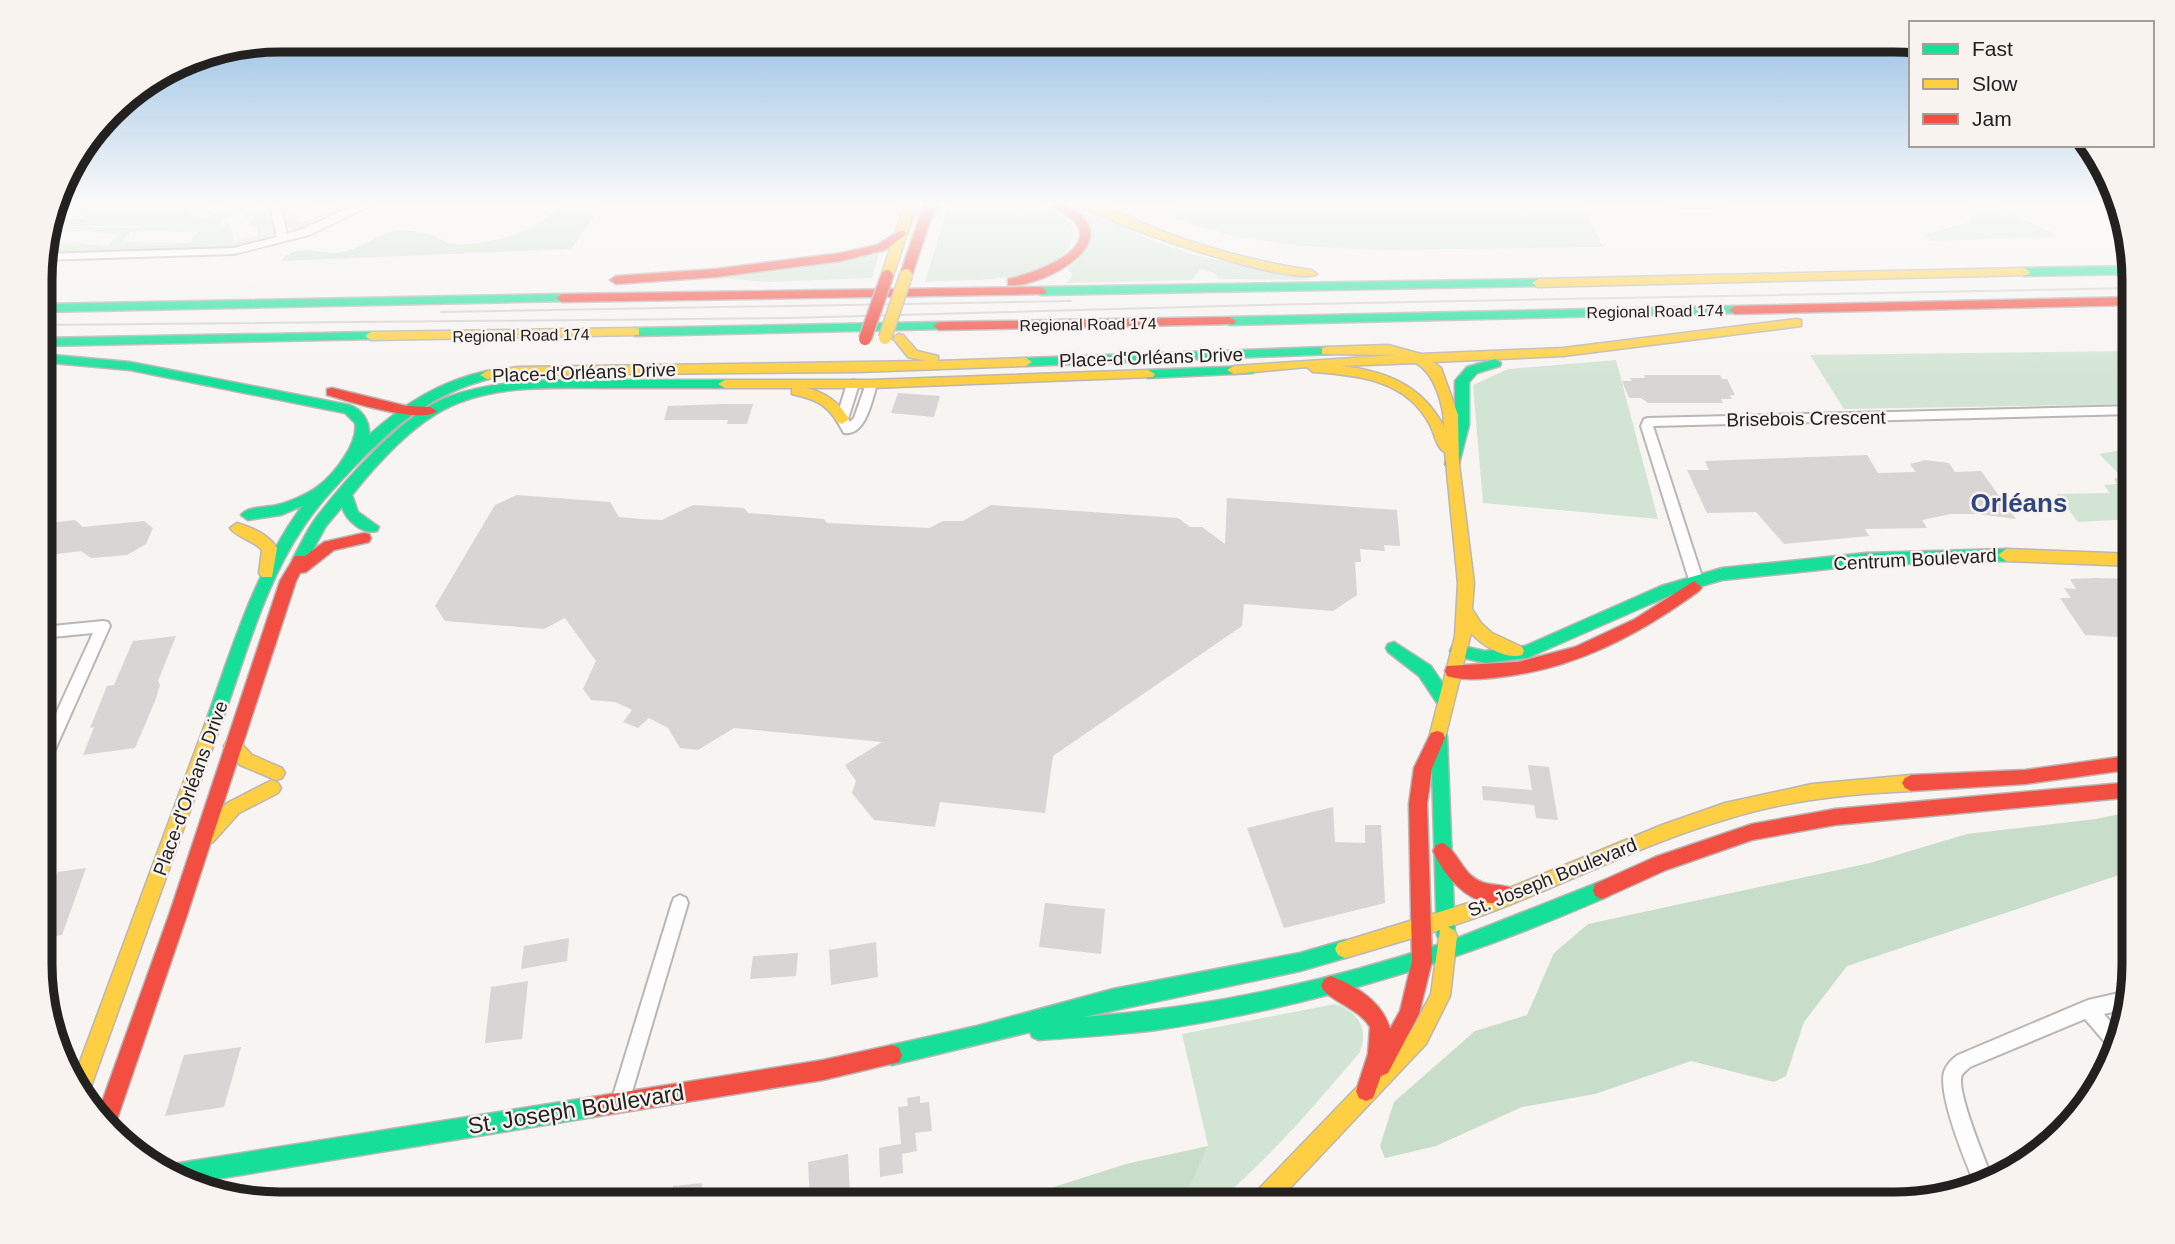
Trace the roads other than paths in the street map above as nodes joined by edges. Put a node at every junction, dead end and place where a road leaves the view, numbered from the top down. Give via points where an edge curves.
1 (804, 262) edge
2 (892, 262) edge
3 (910, 262) edge
4 (1067, 262) edge
5 (1248, 262) edge
6 (2122, 271) edge
7 (1648, 281) junction
8 (388, 300) junction
9 (2122, 301) edge
10 (2096, 302) junction
11 (52, 306) edge
12 (52, 306) edge
13 (892, 338) junction
14 (52, 342) edge
15 (1563, 352) junction
16 (52, 359) edge
17 (1422, 359) junction
18 (1050, 361) junction
19 (876, 367) junction
20 (857, 368) junction
21 (1234, 370) junction
22 (181, 375) junction
23 (853, 384) junction
24 (871, 384) junction
25 (723, 385) junction
26 (406, 410) junction
27 (430, 411) junction
28 (2122, 411) edge
29 (842, 419) junction
30 (1452, 464) junction
31 (346, 467) junction
32 (326, 488) junction
33 (344, 493) junction
34 (2122, 560) edge
35 (266, 581) junction
36 (288, 581) junction
37 (1697, 583) junction
38 (1466, 611) junction
39 (52, 632) edge
40 (1394, 648) dead end
41 (1458, 651) junction
42 (1522, 653) junction
43 (1453, 671) junction
44 (1445, 701) junction
45 (1438, 734) junction
46 (52, 739) edge
47 (233, 746) junction
48 (2122, 764) edge
49 (1929, 781) junction
50 (2122, 790) edge
51 (1944, 806) junction
52 (200, 845) junction
53 (1441, 851) junction
54 (1529, 890) junction
55 (680, 904) dead end
56 (1445, 920) junction
57 (1422, 927) junction
58 (1447, 952) junction
59 (1422, 961) junction
60 (1331, 986) junction
61 (2119, 1002) edge
62 (2088, 1009) junction
63 (977, 1035) junction
64 (2110, 1036) edge
65 (84, 1079) edge
66 (1366, 1091) junction
67 (620, 1102) junction
68 (109, 1113) edge
69 (189, 1172) edge
70 (1980, 1174) edge
71 (1273, 1191) edge

1 - 11 main road via 716,274
2 - 20 main road, bridge
3 - 13 main road, bridge via 893,315
4 - 8 main road via 1044,274 961,287
5 - 7 main road via 1334,275
6 - 7 main road, Regional Road 174
7 - 8 main road, Regional Road 174
8 - 12 main road, Regional Road 174
9 - 10 main road, Regional Road 174
10 - 14 main road, Regional Road 174
10 - 15 main road via 1903,312
13 - 18 main road via 925,359
13 - 19 main road
15 - 17 main road
15 - 30 main road via 1469,370 1459,388 1462,422
16 - 22 main road
17 - 18 main road, Place-d'Orléans Drive via 1388,349
17 - 21 main road
17 - 30 main road, Place-d'Orléans Drive via 1434,368 1451,415
18 - 19 main road, Place-d'Orléans Drive
19 - 20 main road, Place-d'Orléans Drive
19 - 24 main road
20 - 23 main road
20 - 26 main road, Place-d'Orléans Drive via 497,373 445,387
21 - 24 main road, Place-d'Orléans Drive
21 - 30 main road, Place-d'Orléans Drive via 1332,368 1393,383 1432,413
22 - 26 main road via 346,394
22 - 31 main road via 356,413 365,423 364,435
23 - 24 main road, Place-d'Orléans Drive
23 - 25 main road, Place-d'Orléans Drive
23 - 29 street
24 - 29 street via 859,420 848,430
25 - 27 main road, Place-d'Orléans Drive via 507,386
25 - 29 main road via 816,395 833,404
26 - 27 main road
26 - 31 main road, Place-d'Orléans Drive
27 - 33 main road, Place-d'Orléans Drive
28 - 37 street, Brisebois Crescent via 1648,422
30 - 38 main road, Place-d'Orléans Drive
31 - 32 main road, Place-d'Orléans Drive
32 - 35 main road, Place-d'Orléans Drive via 291,533
32 - 35 main road via 281,510 243,521 270,548
33 - 36 main road, Place-d'Orléans Drive via 311,536
33 - 36 main road via 348,512 368,532 318,550
34 - 37 main road, Centrum Boulevard via 1996,555 1867,559 1721,575
35 - 65 main road, Place-d'Orléans Drive
36 - 47 main road, Place-d'Orléans Drive
37 - 42 main road, Centrum Boulevard via 1667,590
37 - 43 main road, Centrum Boulevard via 1679,600 1574,652 1512,671
38 - 41 main road, Place-d'Orléans Drive
38 - 42 main road via 1474,631 1489,642
39 - 46 street via 103,626
40 - 44 main road via 1424,671
41 - 42 main road, Centrum Boulevard via 1485,657
41 - 43 main road, Place-d'Orléans Drive
43 - 44 main road, Place-d'Orléans Drive
44 - 45 main road, Place-d'Orléans Drive
45 - 53 main road, Place-d'Orléans Drive via 1443,771
45 - 57 main road, Place-d'Orléans Drive via 1423,768 1418,804
47 - 52 main road, Place-d'Orléans Drive
47 - 52 main road via 274,781 233,808
48 - 49 main road, St. Joseph Boulevard via 2025,777
49 - 51 main road
49 - 54 main road, St. Joseph Boulevard via 1806,792 1708,815
50 - 51 main road, St. Joseph Boulevard
51 - 58 main road, St. Joseph Boulevard via 1835,817 1752,832 1661,863
52 - 68 main road, Place-d'Orléans Drive
53 - 54 main road via 1467,887 1497,896
53 - 56 main road, Place-d'Orléans Drive
54 - 56 main road, St. Joseph Boulevard
55 - 67 street
56 - 57 main road, St. Joseph Boulevard
56 - 58 main road, Place-d'Orléans Drive
57 - 59 main road, Place-d'Orléans Drive
57 - 63 main road, St. Joseph Boulevard via 1300,962 1113,999
58 - 59 main road, St. Joseph Boulevard
58 - 66 main road, Place-d'Orléans Drive via 1434,1013 1421,1036
59 - 60 main road, St. Joseph Boulevard
59 - 66 main road, Place-d'Orléans Drive via 1409,1014
60 - 63 main road, St. Joseph Boulevard via 1155,1020
60 - 66 main road via 1363,1000 1379,1021 1382,1039
61 - 62 street
62 - 64 street
62 - 70 street via 1964,1061 1955,1069 1956,1103
63 - 67 main road, St. Joseph Boulevard via 823,1070
66 - 71 main road
67 - 69 main road, St. Joseph Boulevard

